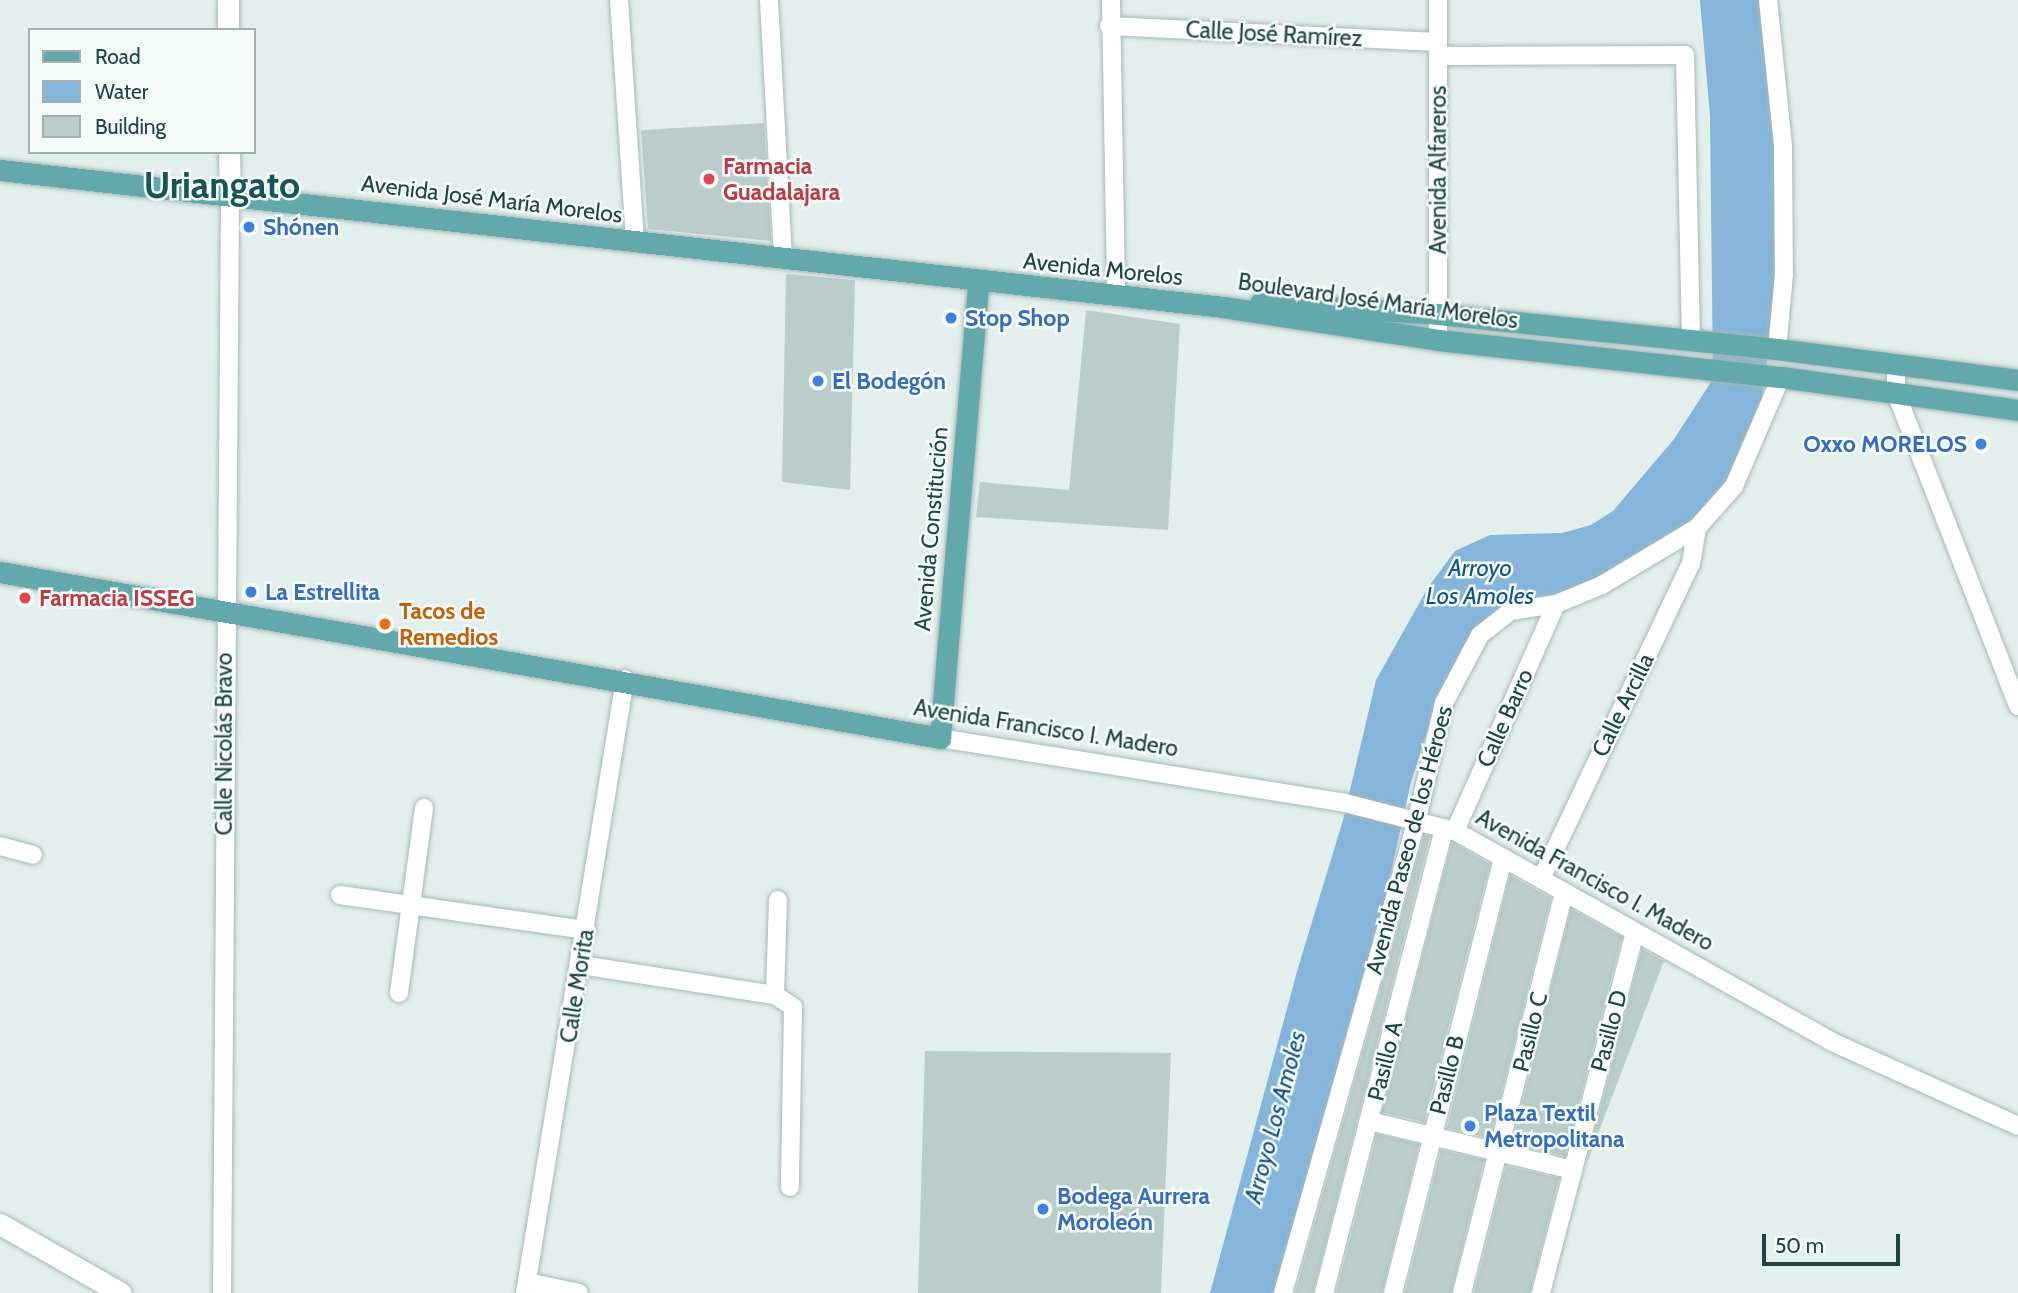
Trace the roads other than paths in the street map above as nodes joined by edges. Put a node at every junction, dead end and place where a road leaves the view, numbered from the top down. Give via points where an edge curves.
1 (228, 0) edge
2 (619, 0) edge
3 (769, 0) edge
4 (1111, 0) edge
5 (1438, 0) edge
6 (1768, 0) edge
7 (1109, 26) junction
8 (228, 28) edge
9 (1438, 49) junction
10 (229, 154) edge
11 (0, 170) edge
12 (230, 195) junction
13 (635, 242) junction
14 (783, 260) junction
15 (978, 282) junction
16 (1116, 296) junction
17 (1223, 307) junction
18 (1438, 314) junction
19 (1438, 340) junction
20 (1698, 341) junction
21 (1774, 349) junction
22 (1896, 364) junction
23 (1774, 377) junction
24 (2018, 380) edge
25 (1896, 393) junction
26 (2018, 410) edge
27 (1697, 528) junction
28 (0, 572) edge
29 (1556, 604) junction
30 (225, 609) junction
31 (625, 679) junction
32 (2018, 706) edge
33 (940, 738) junction
34 (424, 808) dead end
35 (1412, 817) junction
36 (1450, 829) junction
37 (0, 846) edge
38 (33, 855) dead end
39 (1503, 858) junction
40 (1541, 879) junction
41 (1564, 892) junction
42 (340, 895) dead end
43 (778, 900) dead end
44 (410, 904) junction
45 (587, 930) junction
46 (1634, 932) junction
47 (581, 965) junction
48 (399, 993) dead end
49 (775, 995) junction
50 (1370, 1121) junction
51 (2018, 1126) edge
52 (1432, 1137) junction
53 (1500, 1152) junction
54 (1573, 1170) junction
55 (790, 1187) dead end
56 (0, 1224) edge
57 (526, 1288) edge
58 (121, 1293) edge
59 (222, 1293) edge
60 (579, 1293) edge
61 (1283, 1293) edge
62 (1324, 1293) edge
63 (1393, 1293) edge
64 (1462, 1293) edge
65 (1541, 1293) edge

1 - 8 street
2 - 13 street
3 - 14 street
4 - 7 street
5 - 9 street, Avenida Alfareros
6 - 21 street via 1783,146 1784,274
7 - 9 street, Calle José Ramírez
7 - 16 street
9 - 18 street, Avenida Alfareros
9 - 20 street, Calle José Ramírez via 1685,55
10 - 12 street
11 - 12 main road, Avenida José María Morelos
12 - 13 main road, Avenida José María Morelos
12 - 30 street, Calle Nicolás Bravo
13 - 14 main road, Avenida José María Morelos
14 - 15 main road, Avenida José María Morelos
15 - 16 main road, Avenida Morelos
15 - 33 main road, Avenida Constitución
16 - 17 main road, Avenida Morelos
17 - 18 main road, Boulevard José María Morelos via 1259,303
17 - 19 main road, Boulevard José María Morelos
18 - 19 street, Avenida Alfareros
18 - 20 main road, Boulevard José María Morelos
19 - 23 main road, Boulevard José María Morelos
20 - 21 main road, Boulevard José María Morelos
21 - 22 main road, Boulevard José María Morelos
22 - 24 main road, Boulevard José María Morelos
22 - 25 street
23 - 25 main road, Boulevard José María Morelos
23 - 27 street, Avenida Paseo de los Héroes via 1734,486
25 - 26 main road, Boulevard José María Morelos
25 - 32 street
27 - 29 street, Avenida Paseo de los Héroes via 1644,563
27 - 40 street, Calle Arcilla via 1691,564
28 - 30 main road, Avenida Francisco I. Madero
29 - 35 street, Avenida Paseo de los Héroes via 1511,611 1480,635 1444,703
29 - 36 street, Calle Barro
30 - 31 main road, Avenida Francisco I. Madero
30 - 59 street, Calle Nicolás Bravo
31 - 33 main road, Avenida Francisco I. Madero
31 - 45 street, Calle Morita
33 - 35 street, Avenida Francisco I. Madero
34 - 44 street
35 - 36 street, Avenida Francisco I. Madero
35 - 61 street, Avenida Paseo de los Héroes
36 - 39 street, Avenida Francisco I. Madero
36 - 50 street, Pasillo A
37 - 38 street
39 - 40 street, Avenida Francisco I. Madero
39 - 52 street, Pasillo B
40 - 41 street, Avenida Francisco I. Madero
41 - 46 street, Avenida Francisco I. Madero
41 - 53 street, Pasillo C
42 - 44 street
43 - 49 street
44 - 45 street
44 - 48 street
45 - 47 street, Calle Morita
46 - 51 street, Avenida Francisco I. Madero via 1830,1041
46 - 54 street, Pasillo D
47 - 49 street
47 - 57 street, Calle Morita
49 - 55 street via 793,1007
50 - 52 street
50 - 62 street, Pasillo A
52 - 53 street
52 - 63 street, Pasillo B
53 - 54 street
53 - 64 street, Pasillo C
54 - 65 street, Pasillo D
56 - 58 street
57 - 60 street

